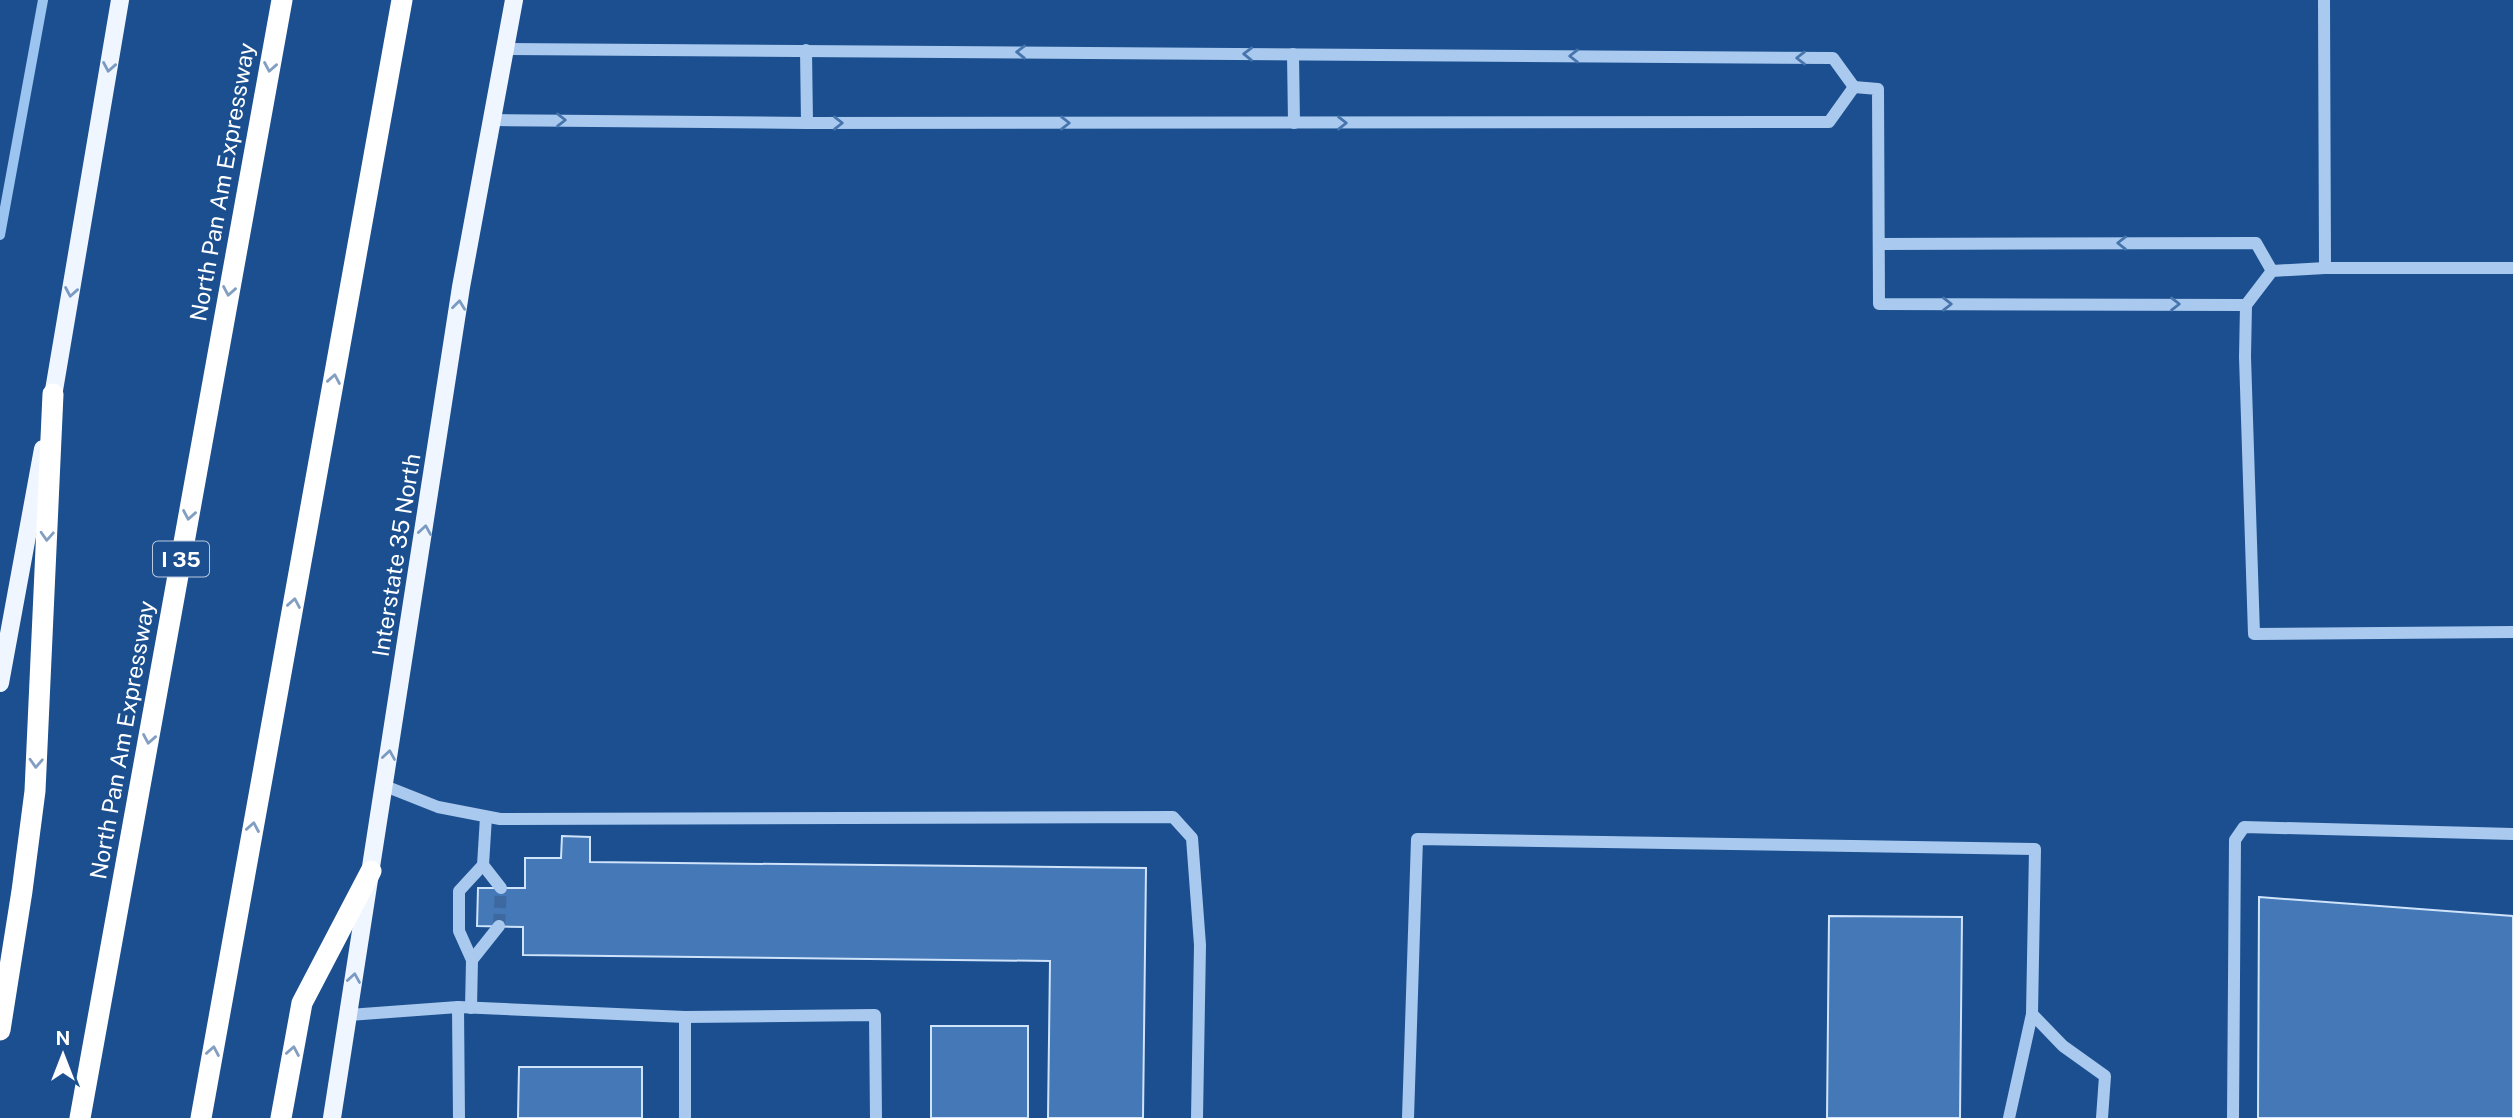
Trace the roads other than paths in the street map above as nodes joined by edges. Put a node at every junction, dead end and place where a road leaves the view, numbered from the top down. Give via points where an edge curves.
1 (120, 0) edge
2 (282, 0) edge
3 (402, 0) edge
4 (514, 0) edge
5 (2325, 0) edge
6 (505, 49) junction
7 (806, 50) junction
8 (1293, 54) junction
9 (1854, 88) junction
10 (493, 120) junction
11 (807, 123) junction
12 (1294, 123) junction
13 (1880, 244) junction
14 (2325, 268) junction
15 (2513, 268) edge
16 (2272, 271) junction
17 (2246, 304) junction
18 (53, 394) junction
19 (2513, 632) edge
20 (0, 683) edge
21 (385, 786) junction
22 (486, 817) junction
23 (2513, 834) edge
24 (483, 865) junction
25 (371, 871) junction
26 (500, 888) tunnel mouth
27 (499, 926) tunnel mouth
28 (472, 960) junction
29 (464, 1007) junction
30 (349, 1014) junction
31 (2032, 1014) junction
32 (685, 1017) junction
33 (0, 1030) edge
34 (80, 1118) edge
35 (201, 1118) edge
36 (281, 1118) edge
37 (332, 1118) edge
38 (459, 1118) edge
39 (685, 1118) edge
40 (876, 1118) edge
41 (1197, 1118) edge
42 (1408, 1118) edge
43 (2009, 1118) edge
44 (2102, 1118) edge
45 (2233, 1118) edge

1 -> 18 main road
2 -> 34 highway, North Pan Am Expressway / I 35
35 -> 3 highway
4 - 6 main road, Interstate 35 North
5 - 14 lane
6 - 7 lane
6 - 10 main road, Interstate 35 North
8 -> 7 lane
7 - 11 lane
9 -> 8 lane via 1833,58
8 - 12 lane
12 -> 9 lane via 1829,122
9 - 13 lane via 1878,89
10 -> 11 lane
21 -> 10 main road, Interstate 35 North via 461,287
11 -> 12 lane
16 -> 13 lane via 2256,243
13 -> 17 lane via 1879,304
14 - 15 lane
14 - 16 lane
16 - 17 lane
17 - 19 lane via 2254,634
18 - 20 main road
18 -> 33 highway via 35,791
21 - 22 lane via 438,807
21 - 25 main road, Interstate 35 North
22 - 24 lane
22 - 41 lane via 1173,817 1192,838 1199,945
23 - 45 lane via 2244,827 2235,840
24 - 26 lane
24 - 28 lane via 459,891 459,931
30 -> 25 main road, Interstate 35 North
36 -> 25 highway via 302,1003
27 - 28 lane
28 - 29 lane
29 - 30 lane
29 - 32 lane
29 - 38 lane
30 - 37 main road, Interstate 35 North
31 - 42 lane via 2035,849 1417,839
31 - 43 lane
31 - 44 lane via 2063,1046 2105,1076
32 - 39 lane
32 - 40 lane via 875,1015

